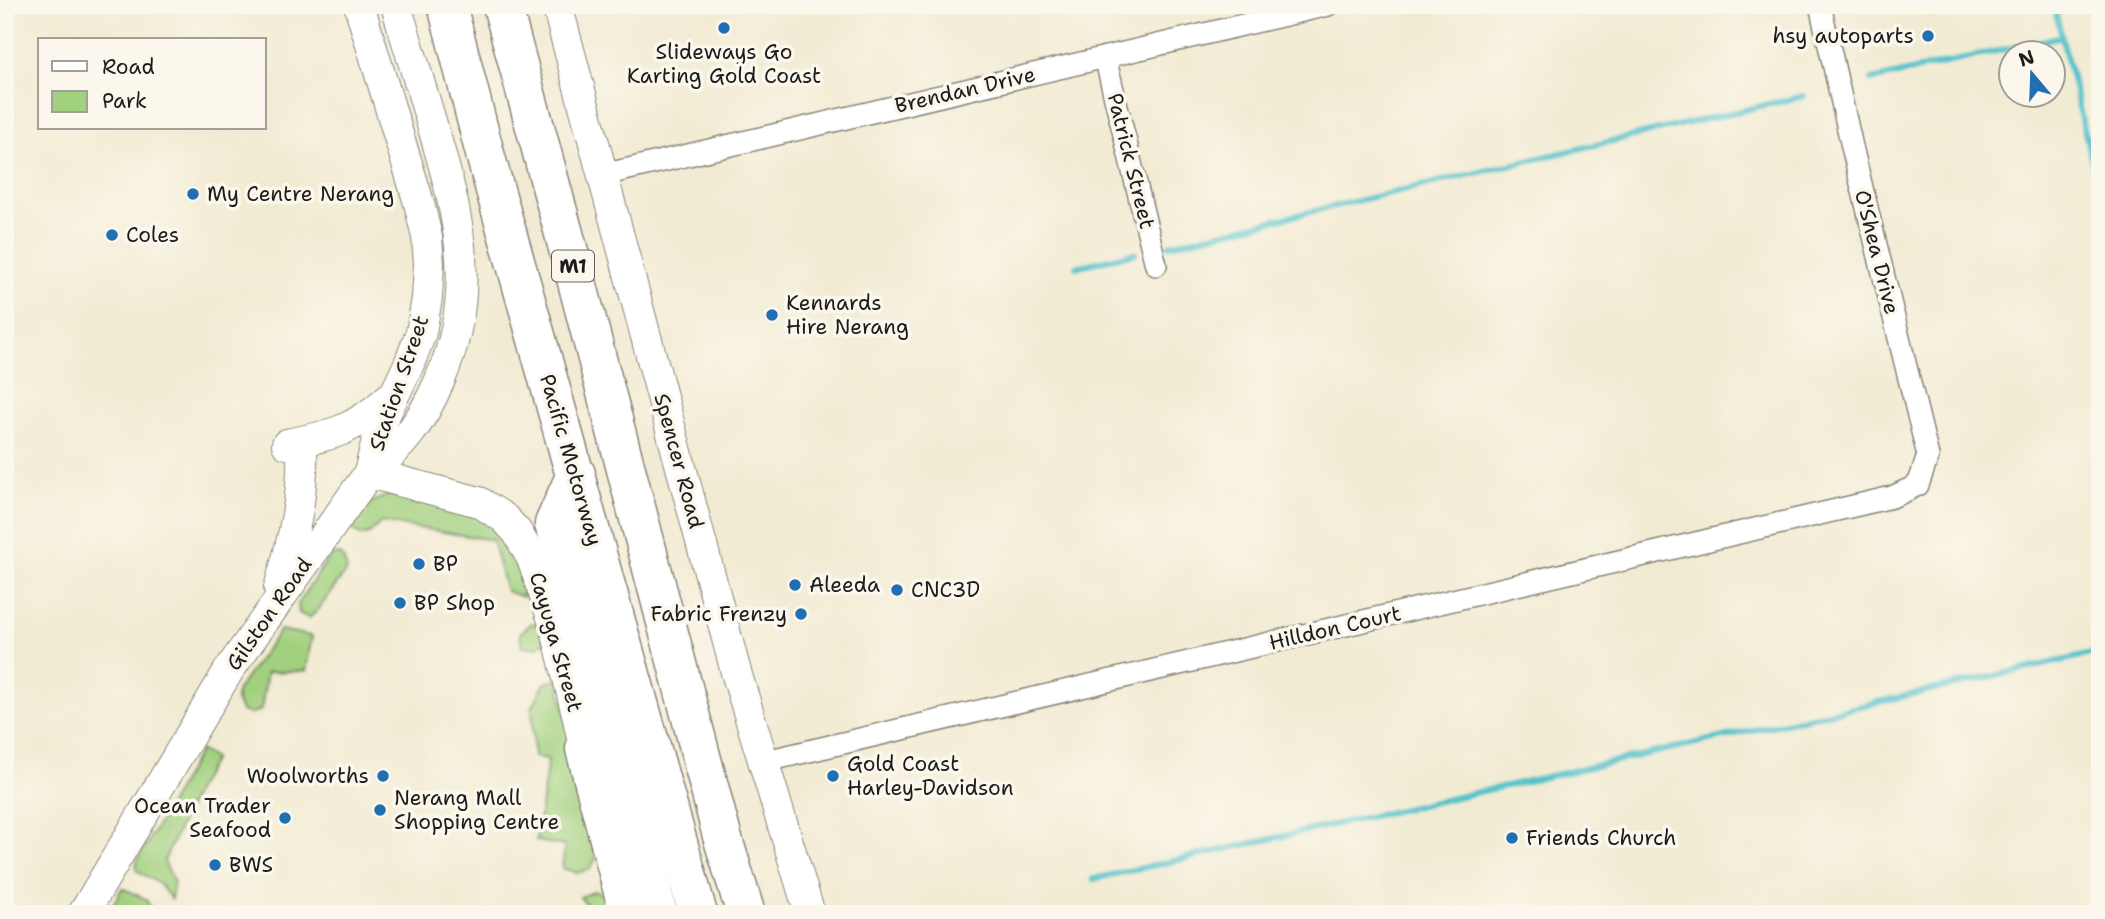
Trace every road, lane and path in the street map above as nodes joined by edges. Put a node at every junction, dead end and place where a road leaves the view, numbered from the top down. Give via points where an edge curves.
1 (359, 5) edge
2 (396, 5) edge
3 (447, 5) edge
4 (502, 5) edge
5 (557, 5) edge
6 (1328, 5) edge
7 (1820, 5) edge
8 (1105, 57) junction
9 (603, 175) junction
10 (1156, 265) dead end
11 (395, 393) junction
12 (369, 474) junction
13 (576, 474) junction
14 (1908, 491) joint
15 (273, 608) junction
16 (585, 749) junction
17 (176, 759) junction
18 (762, 762) junction
19 (83, 914) edge
20 (101, 914) edge
21 (616, 914) edge
22 (629, 914) edge
23 (658, 914) edge
24 (698, 914) edge
25 (746, 914) edge
26 (810, 914) edge

1 - 11 main road, Station Street via 429,250 421,333
2 - 12 main road, Station Street via 451,190 461,240 463,283 454,342 430,402 404,443
3 - 13 highway, Pacific Motorway / M1
4 - 25 highway, M1
5 - 9 main road, Spencer Road
6 - 8 street, Brendan Drive
7 - 14 street, O'Shea Drive via 1928,456 1917,485
8 - 9 street, Brendan Drive
8 - 10 street, Patrick Street
9 - 18 main road, Spencer Road
11 - 12 main road, Station Street via 381,423
11 - 15 main road via 347,429 294,447 300,493
12 - 15 main road, Gilston Road
12 - 16 main road, Cayuga Street via 485,505 517,532 555,626
13 - 23 highway via 554,524
13 - 24 highway, Pacific Motorway / M1
14 - 18 street, Hilldon Court
15 - 17 main road, Gilston Road via 229,670
16 - 21 main road, Cayuga Street
16 - 22 highway
17 - 19 main road, Gilston Road
17 - 20 main road, Gilston Road
18 - 26 main road, Spencer Road

